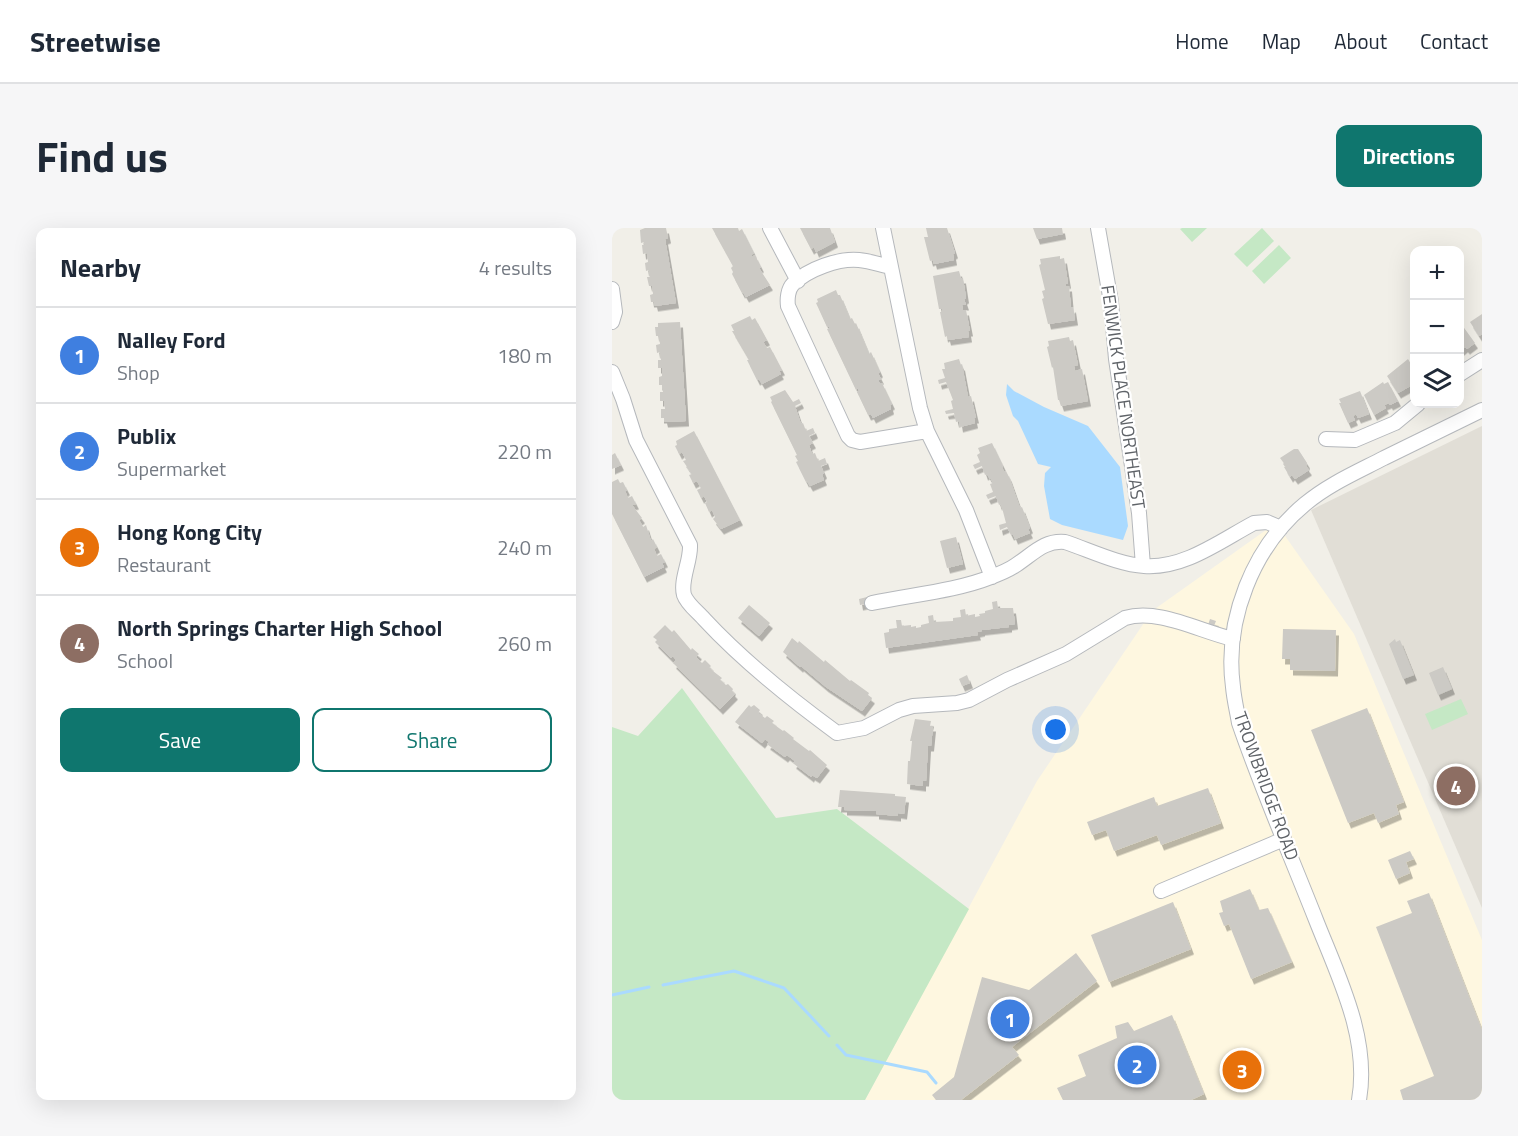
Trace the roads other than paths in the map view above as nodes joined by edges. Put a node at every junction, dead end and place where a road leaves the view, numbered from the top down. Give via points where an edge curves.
1 (770, 228) edge
2 (883, 228) edge
3 (1098, 228) edge
4 (891, 267) junction
5 (798, 281) junction
6 (612, 289) edge
7 (612, 322) edge
8 (1482, 360) edge
9 (1464, 371) edge
10 (612, 372) edge
11 (1413, 408) edge
12 (1482, 410) edge
13 (927, 431) junction
14 (1326, 439) dead end
15 (1281, 528) junction
16 (1143, 566) junction
17 (992, 577) junction
18 (872, 603) dead end
19 (1233, 639) junction
20 (1284, 839) junction
21 (1161, 891) dead end
22 (1359, 1100) edge

1 - 5 street
2 - 4 street
3 - 16 street, FENWICK PLACE NORTHEAST via 1111,302
4 - 5 street via 840,260
4 - 13 street
5 - 13 street via 790,289 788,306 848,436 860,442
6 - 7 street
8 - 9 street
10 - 19 street via 636,440 690,545 683,588 687,600 757,671 837,733 864,728 914,706 969,700 1066,654 1136,615 1160,616
11 - 14 street via 1395,423 1355,440
12 - 15 street, TROWBRIDGE ROAD via 1334,484 1304,504
13 - 17 street via 966,510
15 - 16 street via 1267,522 1254,523 1181,561 1162,567
15 - 19 street, TROWBRIDGE ROAD via 1262,553 1248,582
16 - 17 street via 1054,541
17 - 18 street
19 - 20 street, TROWBRIDGE ROAD via 1232,686 1239,723
20 - 21 street
20 - 22 street, TROWBRIDGE ROAD via 1344,992 1362,1054

